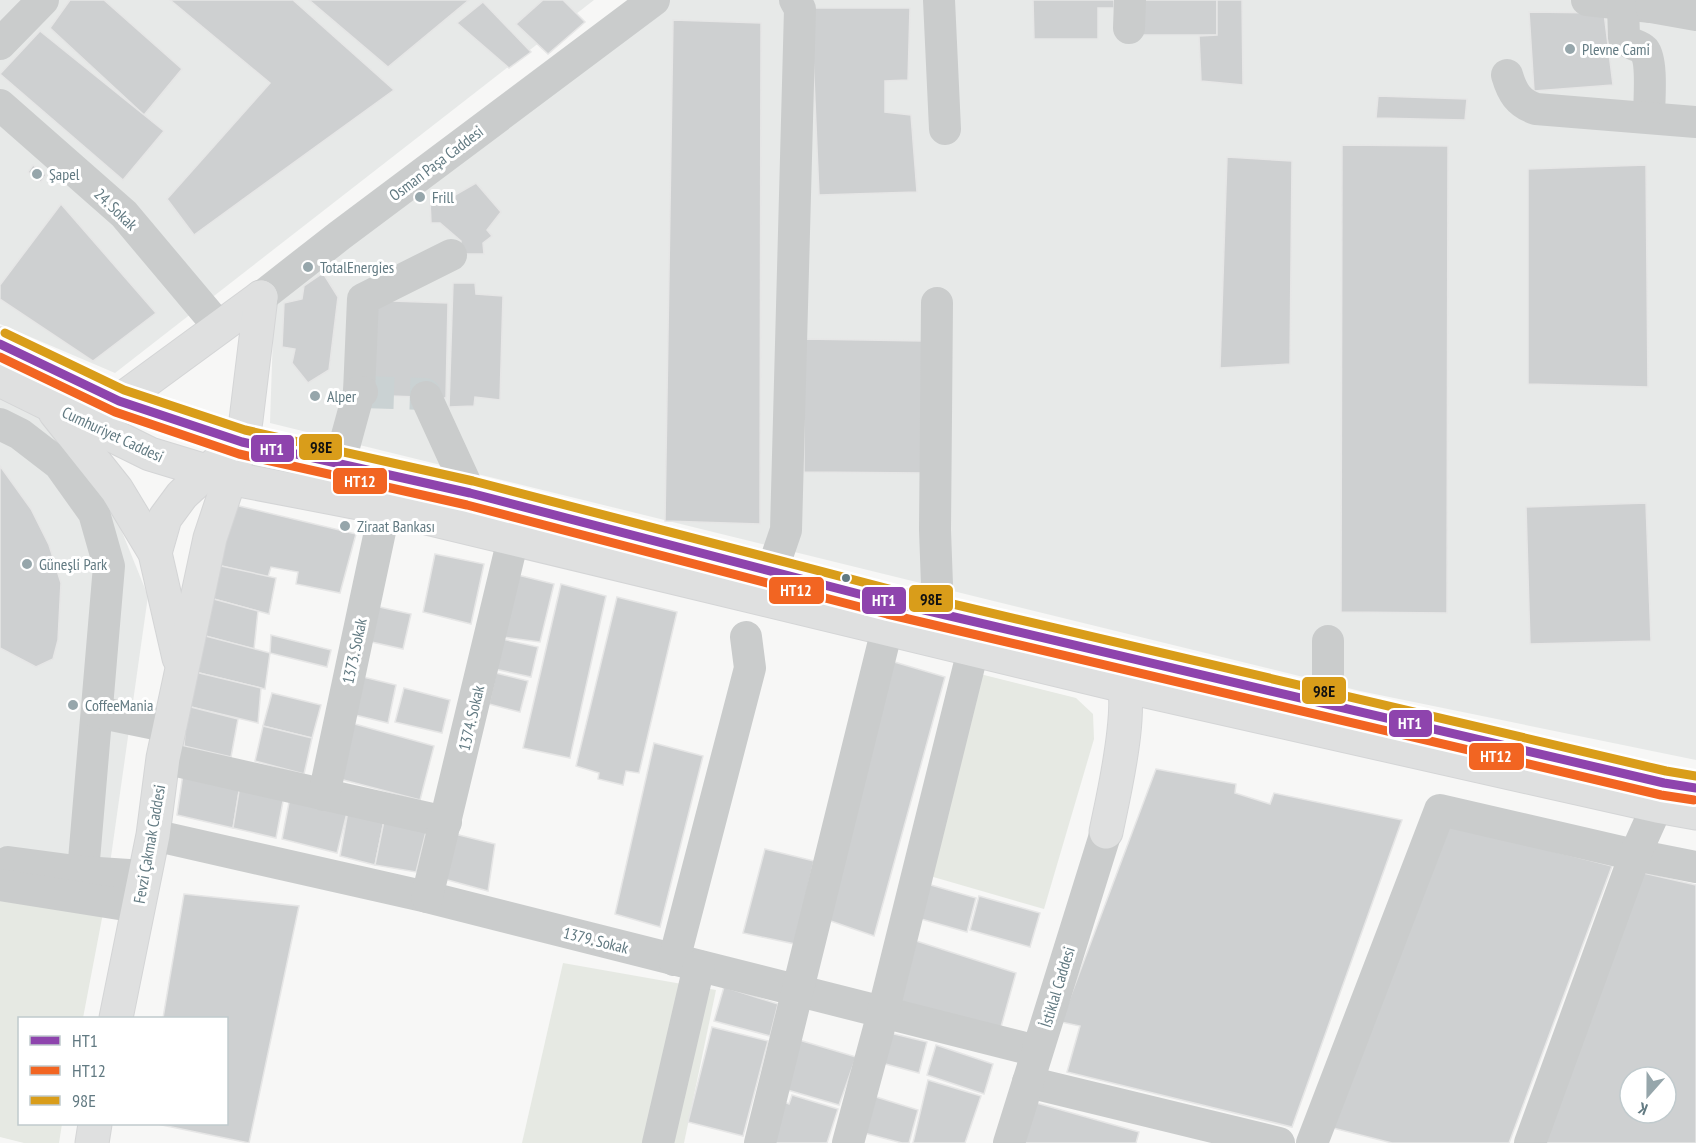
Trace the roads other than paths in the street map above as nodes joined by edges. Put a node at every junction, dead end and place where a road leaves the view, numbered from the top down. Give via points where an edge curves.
1 (43, 0) edge
2 (654, 0) edge
3 (795, 0) edge
4 (939, 0) edge
5 (1587, 0) edge
6 (1642, 4) edge
7 (1696, 15) edge
8 (0, 44) edge
9 (1507, 75) dead end
10 (0, 105) edge
11 (1649, 117) junction
12 (1696, 122) edge
13 (945, 129) dead end
14 (451, 255) dead end
15 (261, 297) junction
16 (937, 303) dead end
17 (219, 327) junction
18 (0, 344) edge
19 (0, 380) edge
20 (426, 397) dead end
21 (119, 401) junction
22 (49, 404) junction
23 (0, 424) edge
24 (242, 442) junction
25 (339, 465) junction
26 (218, 474) junction
27 (470, 493) junction
28 (385, 508) junction
29 (513, 539) junction
30 (155, 553) junction
31 (772, 571) junction
32 (938, 613) junction
33 (886, 628) junction
34 (746, 637) dead end
35 (1328, 640) dead end
36 (1084, 647) junction
37 (974, 650) junction
38 (182, 669) junction
39 (1124, 686) junction
40 (1180, 699) junction
41 (1328, 704) junction
42 (97, 712) junction
43 (167, 742) junction
44 (1696, 788) edge
45 (324, 795) junction
46 (1657, 806) junction
47 (1696, 813) edge
48 (446, 822) junction
49 (1106, 832) junction
50 (153, 835) junction
51 (1635, 855) junction
52 (1696, 867) edge
53 (83, 872) junction
54 (4, 873) edge
55 (141, 892) junction
56 (428, 897) junction
57 (686, 963) junction
58 (798, 992) junction
59 (883, 1013) junction
60 (116, 1017) edge
61 (1037, 1052) junction
62 (1028, 1082) junction
63 (95, 1125) edge
64 (92, 1143) edge
65 (658, 1143) edge
66 (760, 1143) edge
67 (848, 1143) edge
68 (1009, 1143) edge
69 (1279, 1143) edge
70 (1312, 1143) edge
71 (1530, 1143) edge

1 - 8 street
2 - 15 street, Osman Paşa Caddesi
3 - 31 street via 800,9 786,530
4 - 13 street
5 - 6 street
6 - 7 street
6 - 11 street via 1624,38 1645,51 1648,58
9 - 11 street via 1520,101 1536,109
10 - 17 street, 24. Sokak via 124,214
11 - 12 street
14 - 25 street via 363,299 360,392
15 - 17 main road, Osman Paşa Caddesi
15 - 24 main road, Fevzi Çakmak Caddesi
16 - 32 street
17 - 21 main road, Osman Paşa Caddesi
18 - 21 main road
19 - 22 main road, Cumhuriyet Caddesi
20 - 27 street
21 - 24 main road
22 - 26 main road, Cumhuriyet Caddesi via 150,454
22 - 30 main road via 117,490
23 - 42 street via 59,464 94,513 109,566
24 - 25 main road
24 - 26 main road, Fevzi Çakmak Caddesi
25 - 27 main road
26 - 28 main road, Cumhuriyet Caddesi
26 - 30 main road via 182,495 165,518
26 - 38 main road, Fevzi Çakmak Caddesi via 210,538
27 - 31 main road
28 - 29 main road, Cumhuriyet Caddesi
28 - 45 street, 1373. Sokak
29 - 33 main road, Cumhuriyet Caddesi
29 - 48 street, 1374. Sokak
30 - 38 main road
31 - 32 main road
32 - 36 main road
33 - 37 main road, Cumhuriyet Caddesi
33 - 58 street
34 - 57 street via 750,668
35 - 41 street
36 - 39 main road via 1114,661 1121,670
36 - 41 main road
37 - 39 main road, Cumhuriyet Caddesi
37 - 59 street
38 - 43 main road, Fevzi Çakmak Caddesi
39 - 40 main road, Cumhuriyet Caddesi
39 - 49 main road via 1121,760
40 - 46 main road, Cumhuriyet Caddesi
40 - 49 main road via 1159,706 1149,718
41 - 44 main road
42 - 43 street
42 - 53 street
43 - 45 street
43 - 50 main road, Fevzi Çakmak Caddesi
45 - 48 street
46 - 47 main road, Cumhuriyet Caddesi
46 - 51 street
48 - 56 street, 1374. Sokak
49 - 61 street, İstiklal Caddesi
50 - 55 main road, Fevzi Çakmak Caddesi
50 - 56 street, 1379. Sokak
51 - 52 street
51 - 70 street via 1440,810
51 - 71 street
53 - 54 street
53 - 55 street
54 - 55 street
55 - 60 main road, Fevzi Çakmak Caddesi
56 - 57 street, 1379. Sokak
57 - 58 street, 1379. Sokak
57 - 65 street
58 - 59 street, 1379. Sokak
58 - 66 street
59 - 61 street, 1379. Sokak
59 - 67 street
61 - 62 street, İstiklal Caddesi
62 - 68 street, İstiklal Caddesi
62 - 69 street
63 - 64 main road

